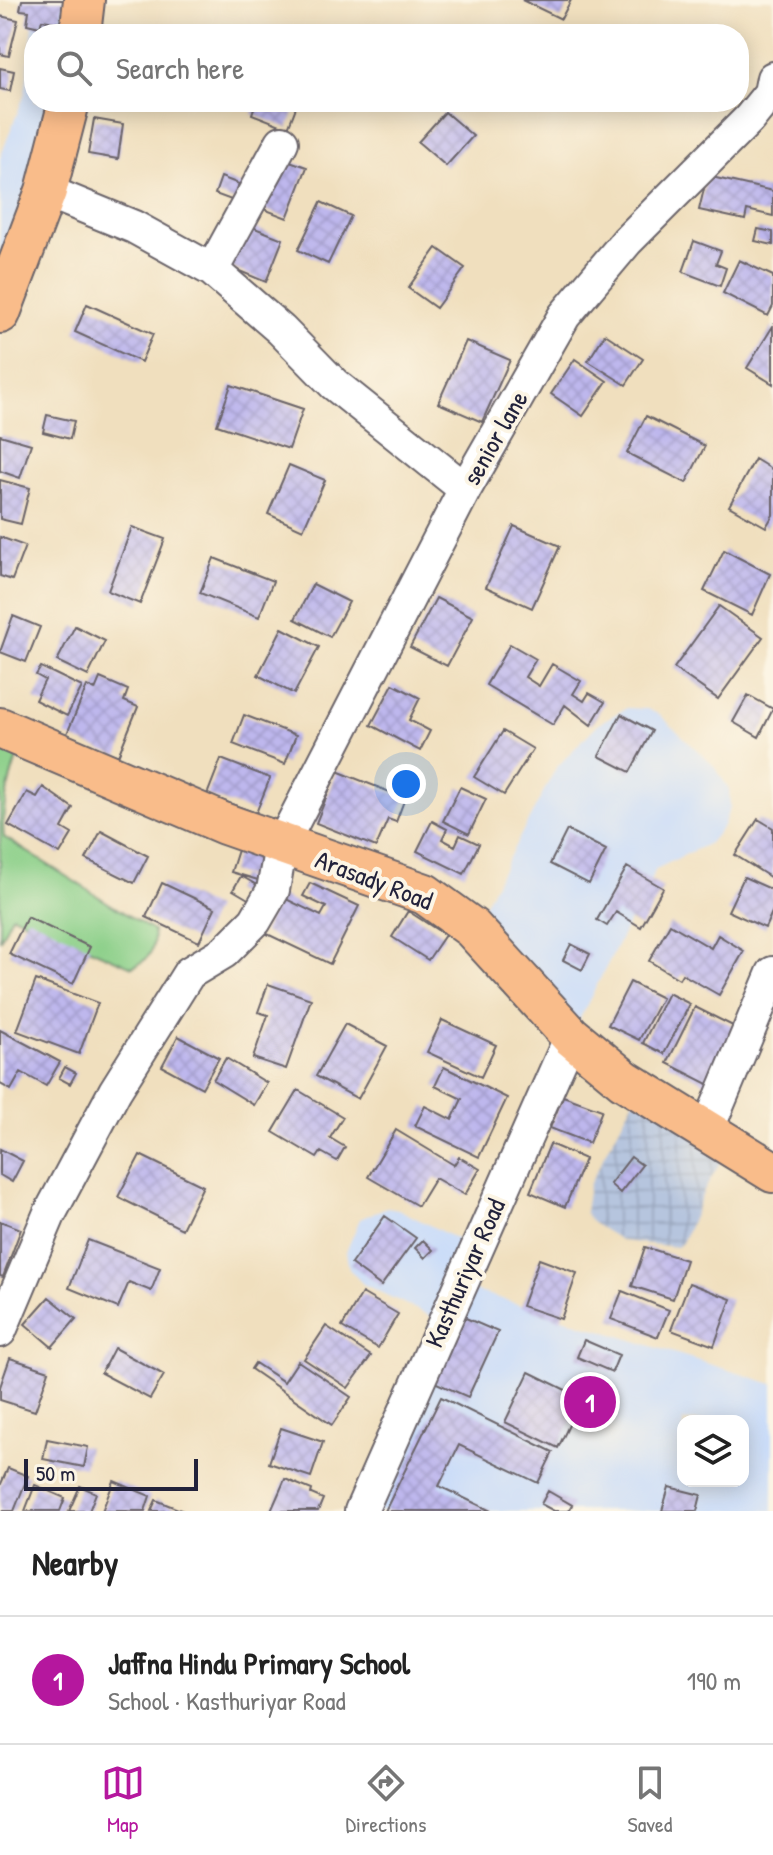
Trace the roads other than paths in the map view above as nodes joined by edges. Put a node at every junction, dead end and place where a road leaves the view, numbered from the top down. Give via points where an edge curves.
1 (84, 0) edge
2 (81, 24) edge
3 (773, 78) edge
4 (66, 112) edge
5 (761, 125) edge
6 (282, 142) dead end
7 (46, 191) junction
8 (212, 270) junction
9 (0, 313) edge
10 (465, 489) junction
11 (0, 728) edge
12 (281, 846) junction
13 (773, 973) edge
14 (571, 1036) junction
15 (706, 1133) junction
16 (773, 1172) edge
17 (0, 1331) edge
18 (361, 1511) edge

1 - 2 main road
3 - 5 street, senior lane
4 - 7 main road
5 - 10 street, senior lane via 627,241 564,316
6 - 8 street
7 - 8 street via 134,227
7 - 9 main road
8 - 10 street via 334,384
10 - 12 street, senior lane
11 - 12 main road, Arasady Road
12 - 14 main road, Arasady Road via 425,894 493,948
12 - 17 street, senior lane via 273,890 255,921 224,952 189,973 115,1091 49,1215
13 - 15 street
14 - 15 main road, Arasady Road via 624,1080
14 - 18 street, Kasthuriyar Road
15 - 16 main road, Arasady Road

